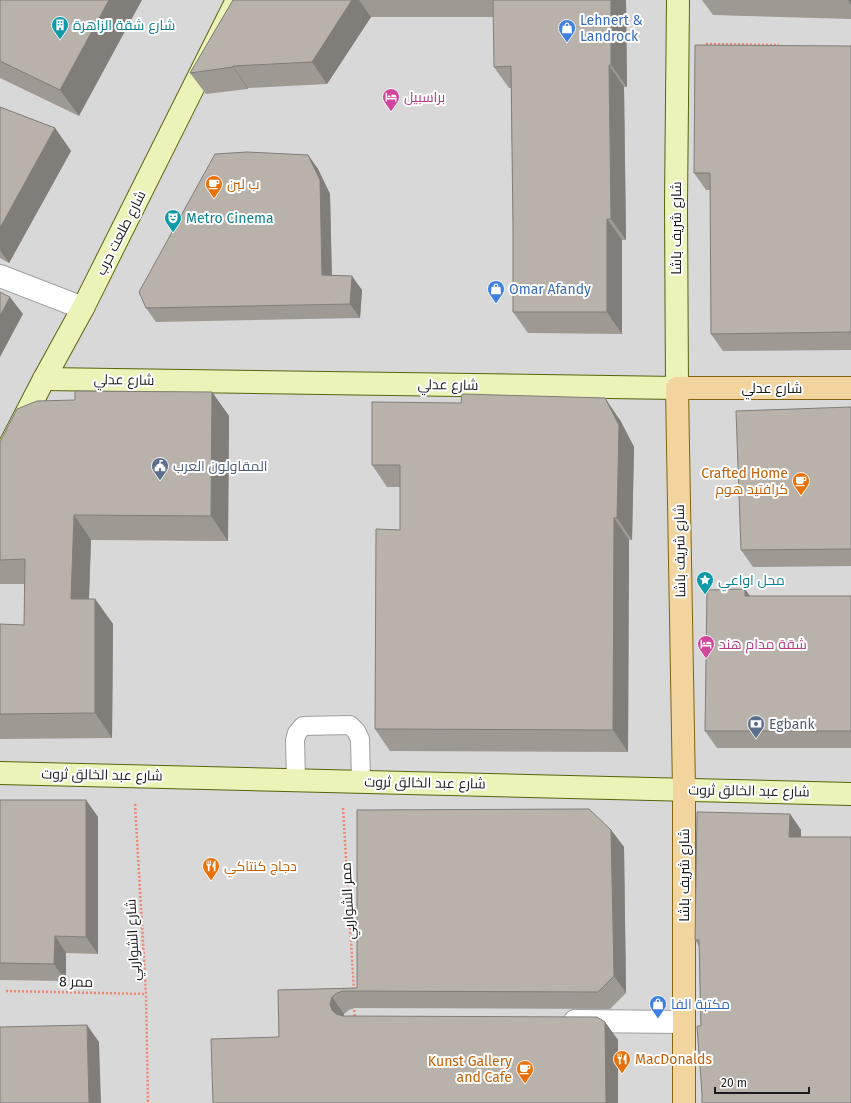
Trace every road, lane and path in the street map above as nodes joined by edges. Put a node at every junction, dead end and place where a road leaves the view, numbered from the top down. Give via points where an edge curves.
1 (237, 0) edge
2 (678, 0) edge
3 (677, 43) junction
4 (780, 46) edge
5 (0, 276) edge
6 (83, 308) junction
7 (44, 379) junction
8 (676, 388) junction
9 (851, 388) edge
10 (0, 464) edge
11 (0, 773) edge
12 (134, 776) junction
13 (296, 780) junction
14 (351, 782) junction
15 (684, 790) junction
16 (851, 794) edge
17 (6, 991) dead end
18 (146, 994) junction
19 (354, 998) dead end
20 (354, 1006) dead end
21 (355, 1021) edge
22 (559, 1021) edge
23 (684, 1022) junction
24 (148, 1103) edge
25 (684, 1103) edge

1 - 6 street, شارع طلعت حرب
2 - 3 street, شارع شريف باشا
3 - 4 path
3 - 8 street, شارع شريف باشا
5 - 6 street
6 - 7 street, شارع طلعت حرب
7 - 8 street, شارع عدلي
7 - 10 street, شارع طلعت حرب
8 - 9 main road, شارع عدلي
8 - 15 main road, شارع شريف باشا
11 - 12 street, شارع عبد الخالق ثروت
12 - 13 street, شارع عبد الخالق ثروت
12 - 18 path, شارع الشواربي
13 - 14 street, شارع عبد الخالق ثروت
13 - 14 lane via 295,740 303,726 350,725 360,739
14 - 15 street, شارع عبد الخالق ثروت
14 - 19 path, ممر الشواربي
15 - 16 street, شارع عبد الخالق ثروت
15 - 23 main road, شارع شريف باشا
17 - 18 path, ممر 8
18 - 24 path, شارع الشواربي
20 - 21 path
22 - 23 street
23 - 25 main road, شارع شريف باشا

